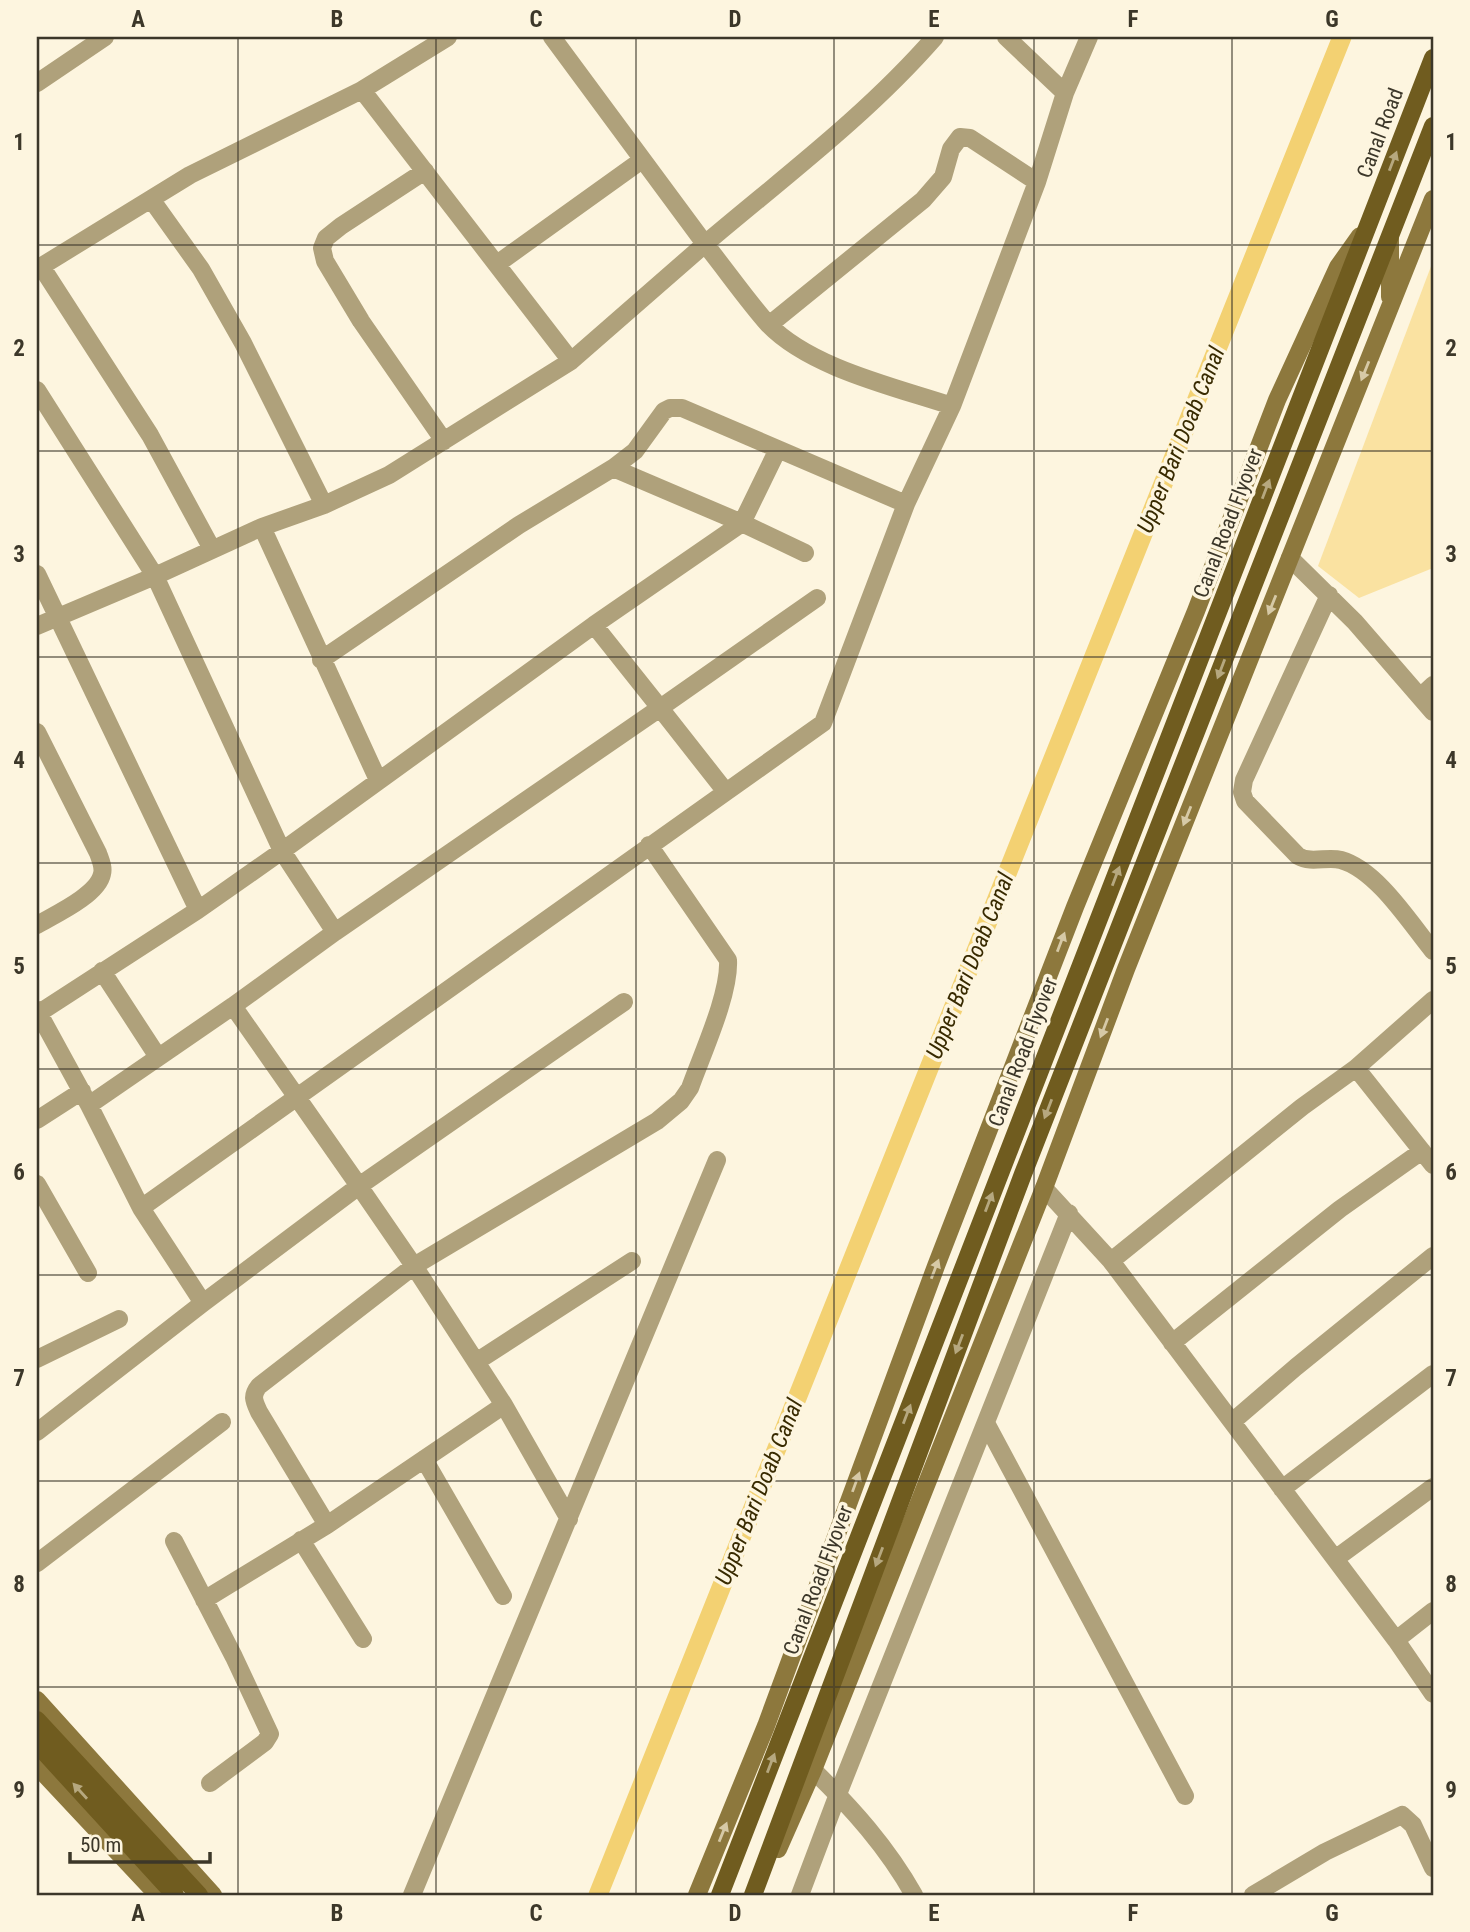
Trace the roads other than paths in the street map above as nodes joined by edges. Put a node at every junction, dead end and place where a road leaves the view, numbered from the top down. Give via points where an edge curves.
1 (105, 37) edge
2 (448, 37) edge
3 (552, 37) edge
4 (935, 37) edge
5 (1006, 37) edge
6 (1089, 37) edge
7 (1433, 58) edge
8 (37, 83) edge
9 (362, 90) junction
10 (1065, 93) junction
11 (1433, 126) edge
12 (642, 160) junction
13 (425, 172) junction
14 (1037, 182) junction
15 (151, 199) junction
16 (1433, 200) edge
17 (1369, 224) junction
18 (1390, 237) junction
19 (705, 244) junction
20 (497, 264) junction
21 (39, 268) edge
22 (1390, 308) junction
23 (769, 325) junction
24 (571, 360) junction
25 (37, 390) edge
26 (953, 406) junction
27 (444, 441) junction
28 (778, 449) junction
29 (613, 468) junction
30 (906, 504) junction
31 (324, 505) junction
32 (743, 523) junction
33 (262, 527) junction
34 (212, 549) junction
35 (805, 553) dead end
36 (1290, 558) junction
37 (37, 574) edge
38 (155, 576) junction
39 (1329, 595) junction
40 (817, 598) dead end
41 (57, 617) junction
42 (594, 625) junction
43 (37, 626) edge
44 (321, 660) junction
45 (1427, 691) edge
46 (660, 708) junction
47 (1433, 712) edge
48 (37, 732) edge
49 (378, 780) junction
50 (726, 792) junction
51 (649, 845) junction
52 (282, 851) junction
53 (198, 910) junction
54 (37, 925) edge
55 (335, 932) junction
56 (1433, 951) edge
57 (102, 971) junction
58 (1433, 1000) edge
59 (624, 1002) dead end
60 (233, 1006) junction
61 (38, 1012) edge
62 (158, 1057) junction
63 (1356, 1068) junction
64 (85, 1098) junction
65 (297, 1098) junction
66 (37, 1120) edge
67 (1428, 1158) edge
68 (717, 1160) dead end
69 (37, 1184) edge
70 (359, 1186) junction
71 (1044, 1188) junction
72 (141, 1208) junction
73 (1069, 1213) junction
74 (1433, 1256) edge
75 (632, 1261) dead end
76 (1111, 1261) junction
77 (414, 1266) junction
78 (89, 1273) dead end
79 (203, 1303) junction
80 (119, 1319) dead end
81 (1172, 1343) junction
82 (37, 1359) edge
83 (476, 1362) junction
84 (1433, 1374) edge
85 (504, 1405) junction
86 (222, 1422) dead end
87 (1232, 1422) junction
88 (986, 1423) junction
89 (37, 1432) edge
90 (424, 1459) junction
91 (1433, 1487) edge
92 (1282, 1489) junction
93 (569, 1519) junction
94 (327, 1525) junction
95 (302, 1540) junction
96 (174, 1541) dead end
97 (1335, 1559) junction
98 (37, 1563) edge
99 (503, 1596) dead end
100 (204, 1600) junction
101 (1433, 1611) edge
102 (363, 1639) dead end
103 (1396, 1640) junction
104 (1433, 1694) edge
105 (37, 1700) edge
106 (37, 1720) edge
107 (37, 1744) edge
108 (37, 1766) edge
109 (813, 1770) junction
110 (209, 1783) dead end
111 (838, 1794) junction
112 (1185, 1796) dead end
113 (1433, 1868) edge
114 (802, 1894) edge
115 (158, 1895) edge
116 (175, 1895) edge
117 (199, 1895) edge
118 (213, 1895) edge
119 (412, 1895) edge
120 (697, 1895) edge
121 (720, 1895) edge
122 (752, 1895) edge
123 (758, 1895) edge
124 (914, 1895) edge
125 (1253, 1895) edge

1 - 8 street
2 - 9 street
3 - 12 street
4 - 19 street via 863,112
5 - 10 street
6 - 10 street
17 -> 7 main road, Canal Road
9 - 13 street
9 - 15 street via 190,174
10 - 14 street
11 - 18 main road
12 - 19 street
12 - 20 street
13 - 20 street
13 - 27 street via 341,226 321,248 361,321
14 - 23 street via 970,138 960,137 951,149 943,177 923,200
14 - 26 street
15 - 21 street
15 - 31 street via 231,321
16 - 22 street
120 -> 17 street via 766,1726 1074,907 1278,400 1338,267
121 -> 17 main road, Canal Road Flyover
18 - 22 street
18 -> 122 main road, Canal Road Flyover via 1023,1174
19 - 23 street
19 - 24 street
20 - 24 street
21 - 34 street via 150,435
22 -> 36 street
23 - 26 street via 823,362
24 - 27 street
25 - 38 street
26 - 30 street
27 - 31 street via 389,475
28 - 29 street via 677,407 664,411 635,452
28 - 30 street
28 - 32 street
29 - 32 street
29 - 44 street via 519,525
30 - 50 street via 823,723
31 - 33 street
32 - 35 street
32 - 42 street
33 - 34 street
33 - 44 street
34 - 38 street
36 - 39 street
36 -> 71 street
37 - 41 street
38 - 41 street
38 - 52 street
39 - 45 street
39 - 56 street via 1242,792 1245,801 1298,856 1340,860 1367,874
40 - 46 street
41 - 43 street
41 - 53 street
42 - 46 street
42 - 49 street
44 - 49 street
45 - 47 street
46 - 50 street
46 - 55 street
48 - 54 street via 98,853 103,874 75,904
49 - 52 street
50 - 51 street
51 - 65 street
51 - 77 street via 728,960 724,988 690,1088 657,1121
52 - 53 street
52 - 55 street
53 - 57 street
55 - 60 street
57 - 61 street
57 - 62 street
58 - 63 street
59 - 70 street
60 - 62 street
60 - 65 street
61 - 64 street
62 - 64 street
63 - 67 street
63 - 76 street
64 - 66 street
64 - 72 street
65 - 70 street
65 - 72 street
67 - 81 street via 1340,1209
68 - 93 street
69 - 78 street
70 - 77 street
70 - 79 street
71 - 73 street
71 - 109 street
72 - 79 street
73 - 76 street
73 - 88 street
74 - 87 street
75 - 83 street
76 - 81 street
77 - 83 street
77 - 94 street via 254,1393 259,1412
79 - 89 street
80 - 82 street
81 - 87 street
83 - 85 street
84 - 92 street
85 - 90 street
85 - 93 street
86 - 98 street
87 - 92 street
88 - 111 street
88 - 112 street
90 - 94 street
90 - 99 street
91 - 97 street
92 - 97 street
93 - 119 street
94 - 95 street
95 - 100 street
95 - 102 street
96 - 100 street
97 - 103 street
100 - 110 street via 270,1734
101 - 103 street
103 - 104 street
105 - 118 street
106 - 117 main road
116 -> 107 main road
108 - 115 street
109 - 111 street
109 - 123 street
111 - 114 street
111 - 124 street via 894,1859
113 - 125 street via 1413,1825 1402,1815 1325,1852

